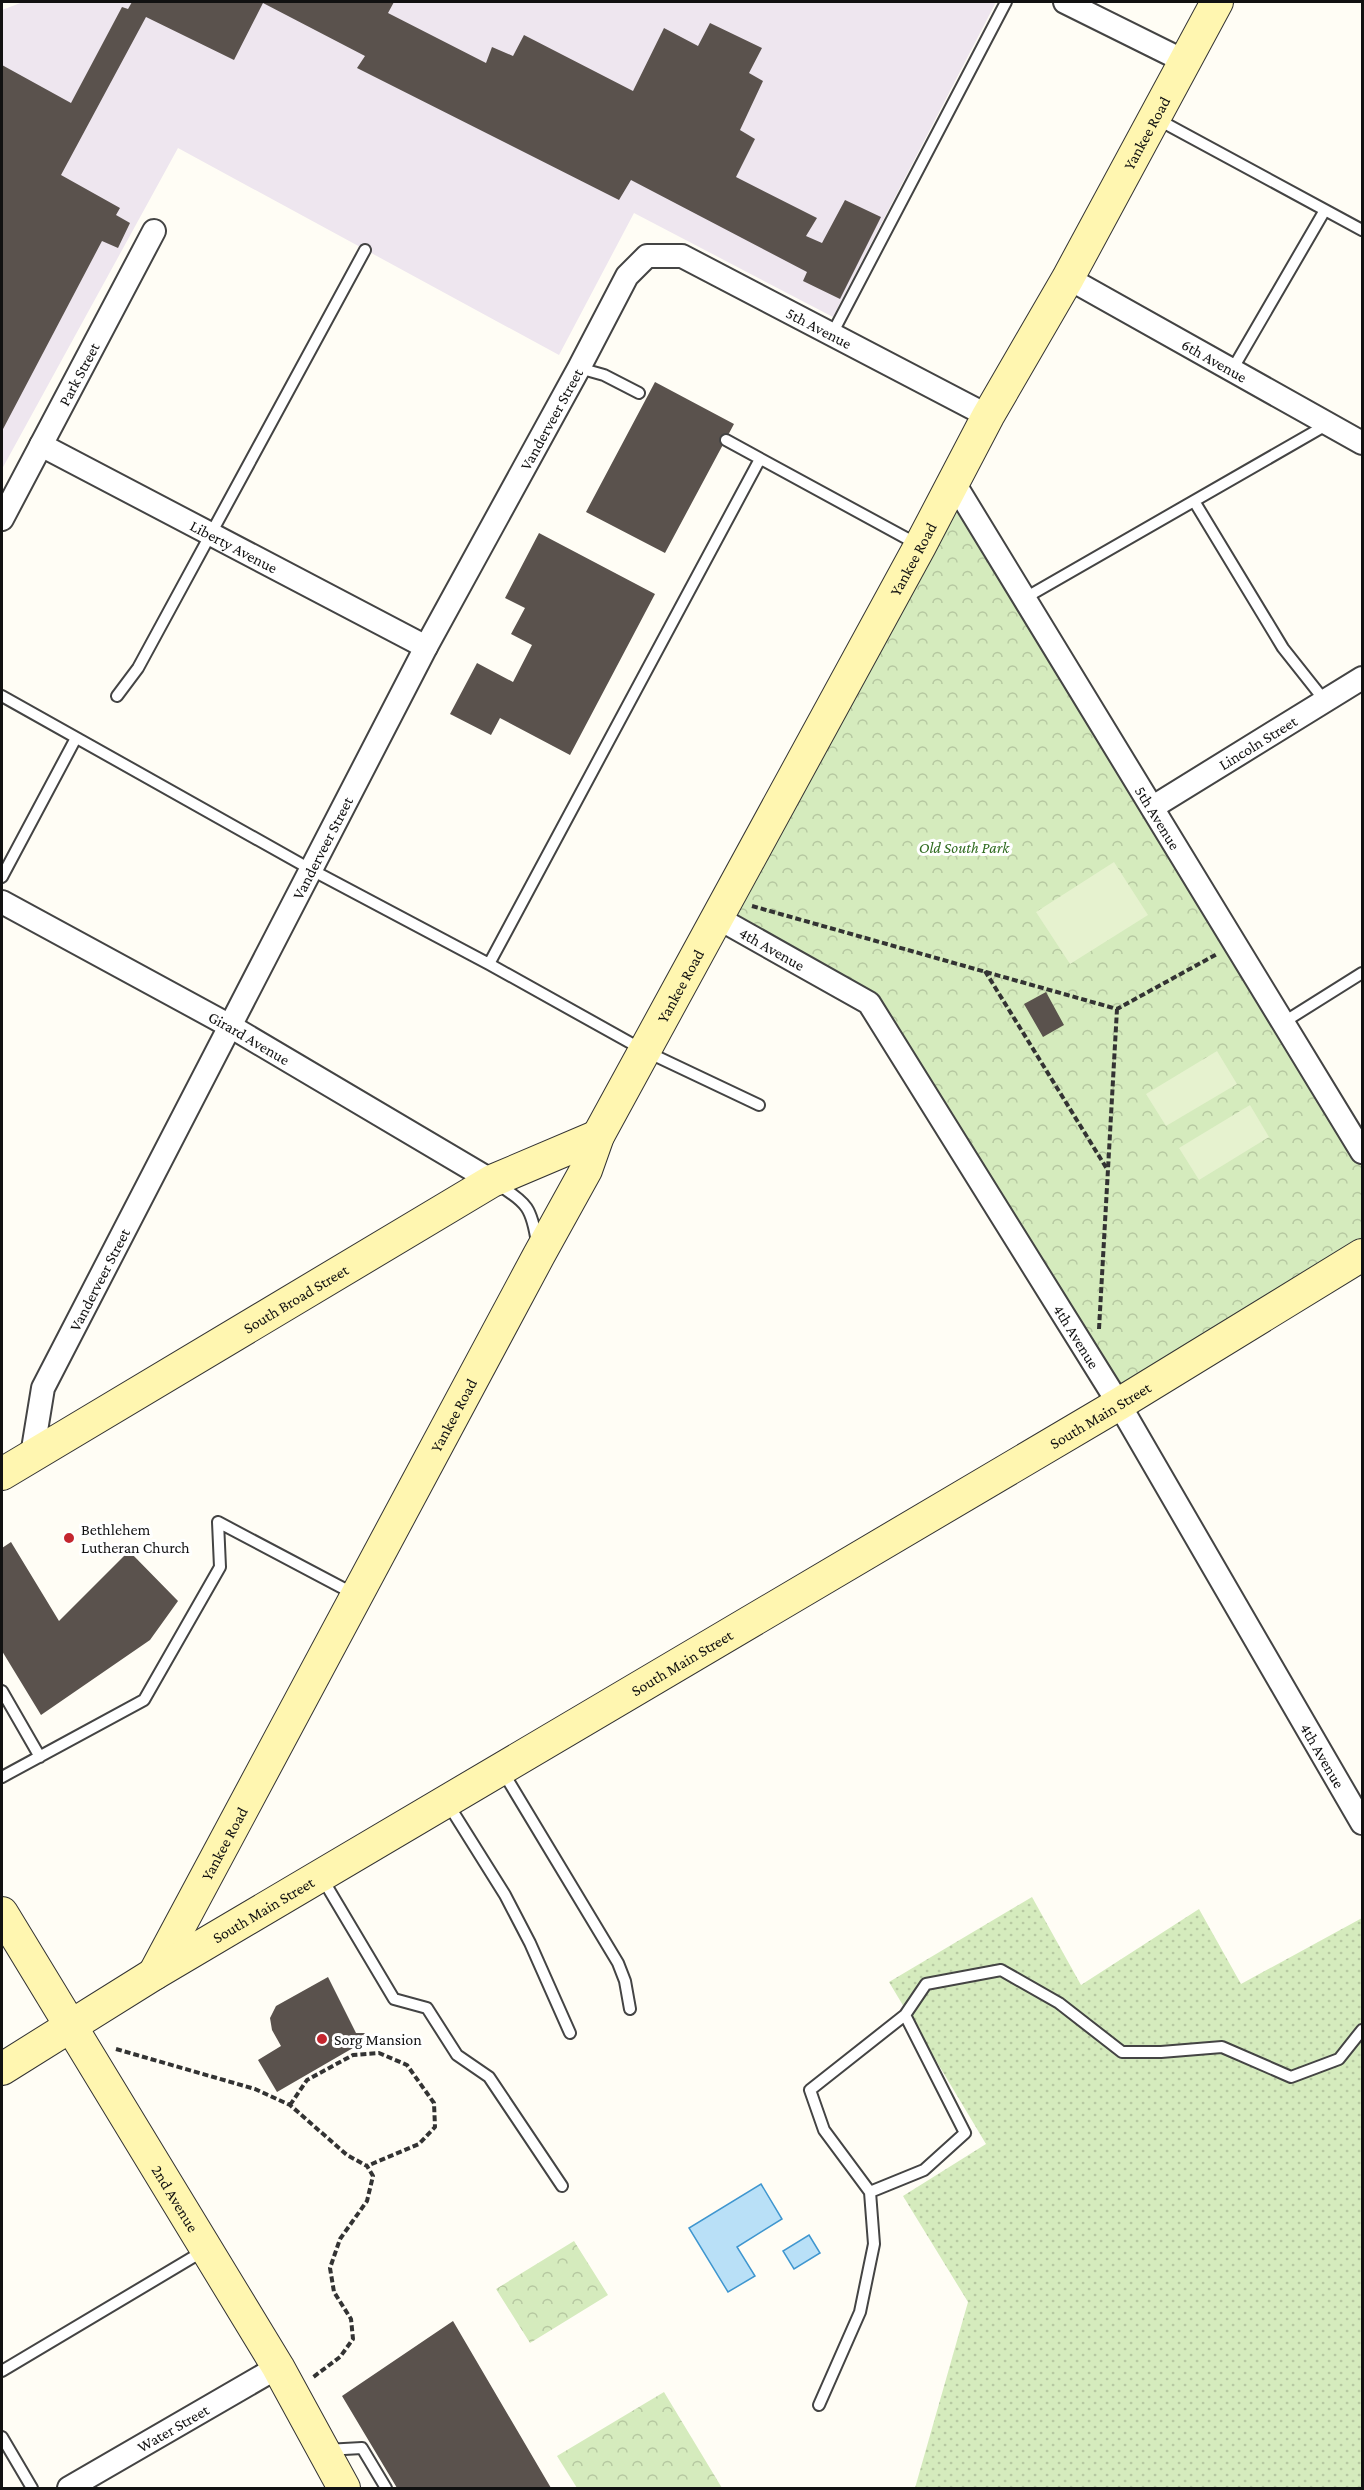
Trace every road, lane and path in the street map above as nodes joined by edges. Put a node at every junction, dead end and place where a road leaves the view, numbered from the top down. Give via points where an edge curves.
1 (1006, 2) edge
2 (1065, 2) edge
3 (1217, 2) edge
4 (1184, 61) junction
5 (1154, 118) junction
6 (1325, 210) junction
7 (1362, 230) edge
8 (154, 231) dead end
9 (365, 250) dead end
10 (647, 255) joint
11 (1068, 278) junction
12 (832, 334) junction
13 (579, 368) junction
14 (1232, 370) junction
15 (639, 393) dead end
16 (988, 416) junction
17 (1329, 424) junction
18 (726, 440) dead end
19 (1362, 443) edge
20 (41, 445) junction
21 (760, 459) junction
22 (954, 483) junction
23 (1194, 501) junction
24 (2, 519) edge
25 (210, 534) junction
26 (920, 546) junction
27 (1024, 598) junction
28 (426, 647) junction
29 (1362, 678) edge
30 (2, 696) edge
31 (117, 696) dead end
32 (1325, 701) junction
33 (76, 738) junction
34 (1153, 807) junction
35 (310, 869) junction
36 (2, 877) edge
37 (2, 902) edge
38 (718, 918) junction
39 (1237, 944) junction
40 (489, 964) junction
41 (985, 971) junction
42 (1362, 973) edge
43 (1117, 1009) junction
44 (1284, 1022) junction
45 (230, 1026) junction
46 (645, 1051) junction
47 (759, 1106) dead end
48 (598, 1136) junction
49 (1362, 1152) edge
50 (1107, 1170) junction
51 (492, 1181) junction
52 (539, 1255) junction
53 (1362, 1255) edge
54 (1101, 1338) dead end
55 (1119, 1404) junction
56 (33, 1455) junction
57 (2, 1474) edge
58 (356, 1595) junction
59 (2, 1692) edge
60 (40, 1756) junction
61 (501, 1769) junction
62 (2, 1777) edge
63 (446, 1802) junction
64 (1362, 1823) edge
65 (320, 1875) junction
66 (2, 1913) edge
67 (154, 1974) junction
68 (630, 2009) dead end
69 (905, 2015) junction
70 (70, 2027) junction
71 (1362, 2030) edge
72 (570, 2033) dead end
73 (113, 2048) dead end
74 (2, 2069) edge
75 (290, 2105) junction
76 (367, 2166) junction
77 (562, 2186) dead end
78 (870, 2192) junction
79 (206, 2249) junction
80 (278, 2367) junction
81 (2, 2371) edge
82 (307, 2381) dead end
83 (819, 2405) dead end
84 (2, 2437) edge
85 (323, 2450) junction
86 (32, 2488) edge
87 (69, 2488) edge
88 (344, 2488) edge
89 (386, 2488) edge

1 - 12 lane
2 - 4 street
3 - 4 street, Yankee Road
4 - 5 street, Yankee Road
5 - 6 lane
5 - 11 street, Yankee Road
6 - 7 lane
6 - 14 lane
8 - 20 street, Park Street
9 - 25 lane
10 - 12 street, 5th Avenue via 682,256
10 - 13 street, Vanderveer Street via 627,276
11 - 14 street, 6th Avenue
11 - 16 street, Yankee Road
12 - 16 street, 5th Avenue
13 - 15 lane via 604,375
13 - 28 street, Vanderveer Street
14 - 17 street, 6th Avenue
16 - 22 street, Yankee Road
17 - 19 street, 6th Avenue
17 - 23 lane
18 - 21 lane
20 - 24 street, Park Street
20 - 25 street, Liberty Avenue
21 - 26 lane
21 - 40 lane
22 - 26 street, Yankee Road
22 - 27 street, 5th Avenue
23 - 27 lane
23 - 32 lane via 1283,648
25 - 28 street, Liberty Avenue
25 - 31 lane via 138,668
26 - 38 street, Yankee Road
27 - 34 street, 5th Avenue
28 - 35 street, Vanderveer Street
29 - 32 street, Lincoln Street
30 - 33 lane
32 - 34 street, Lincoln Street
33 - 35 lane
33 - 36 lane
34 - 39 street, 5th Avenue
35 - 40 lane
35 - 45 street, Vanderveer Street
37 - 45 street, Girard Avenue
38 - 41 path via 754,905
38 - 46 street, Yankee Road
38 - 55 street, 4th Avenue via 869,1003
39 - 43 path
39 - 44 street, 5th Avenue
40 - 46 lane
41 - 43 path
41 - 50 path
42 - 44 lane
43 - 50 path
44 - 49 street, 5th Avenue
45 - 51 street, Girard Avenue
45 - 56 street, Vanderveer Street via 43,1388
46 - 47 lane
46 - 48 street, Yankee Road
48 - 51 street, South Broad Street
48 - 52 street, Yankee Road via 586,1170
50 - 54 path via 1098,1326
51 - 52 lane via 519,1197 533,1218
51 - 56 street, South Broad Street
52 - 58 street, Yankee Road
53 - 55 street, South Main Street
55 - 61 street, South Main Street
55 - 64 street, 4th Avenue
56 - 57 street, South Broad Street
58 - 60 lane via 218,1522 220,1567 144,1700
58 - 67 street, Yankee Road
59 - 60 lane
60 - 62 lane
61 - 63 street, South Main Street
61 - 68 lane via 618,1963
63 - 65 street, South Main Street
63 - 72 lane via 505,1895
65 - 67 street, South Main Street
65 - 77 lane via 394,1999 427,2008 457,2055 489,2077
66 - 70 street, 2nd Avenue
67 - 70 street, South Main Street
69 - 71 lane via 926,1984 1001,1970 1059,2003 1122,2052 1222,2047 1291,2077 1340,2059
69 - 78 lane via 810,2090 824,2130
69 - 78 lane via 965,2133 924,2170
70 - 74 street, South Main Street
70 - 79 street, 2nd Avenue
73 - 75 path via 255,2090
75 - 76 path via 347,2155
75 - 76 path via 307,2080 353,2055 379,2053 407,2065 434,2103 435,2127 419,2144
76 - 82 path via 373,2176 367,2201 339,2239 330,2268 333,2292 351,2319 352,2339 340,2357
78 - 83 lane via 874,2244 860,2312
79 - 80 street, 2nd Avenue
79 - 81 lane
80 - 85 street, 2nd Avenue
80 - 87 street, Water Street
84 - 86 lane
85 - 88 street, 2nd Avenue
85 - 89 lane via 362,2448

